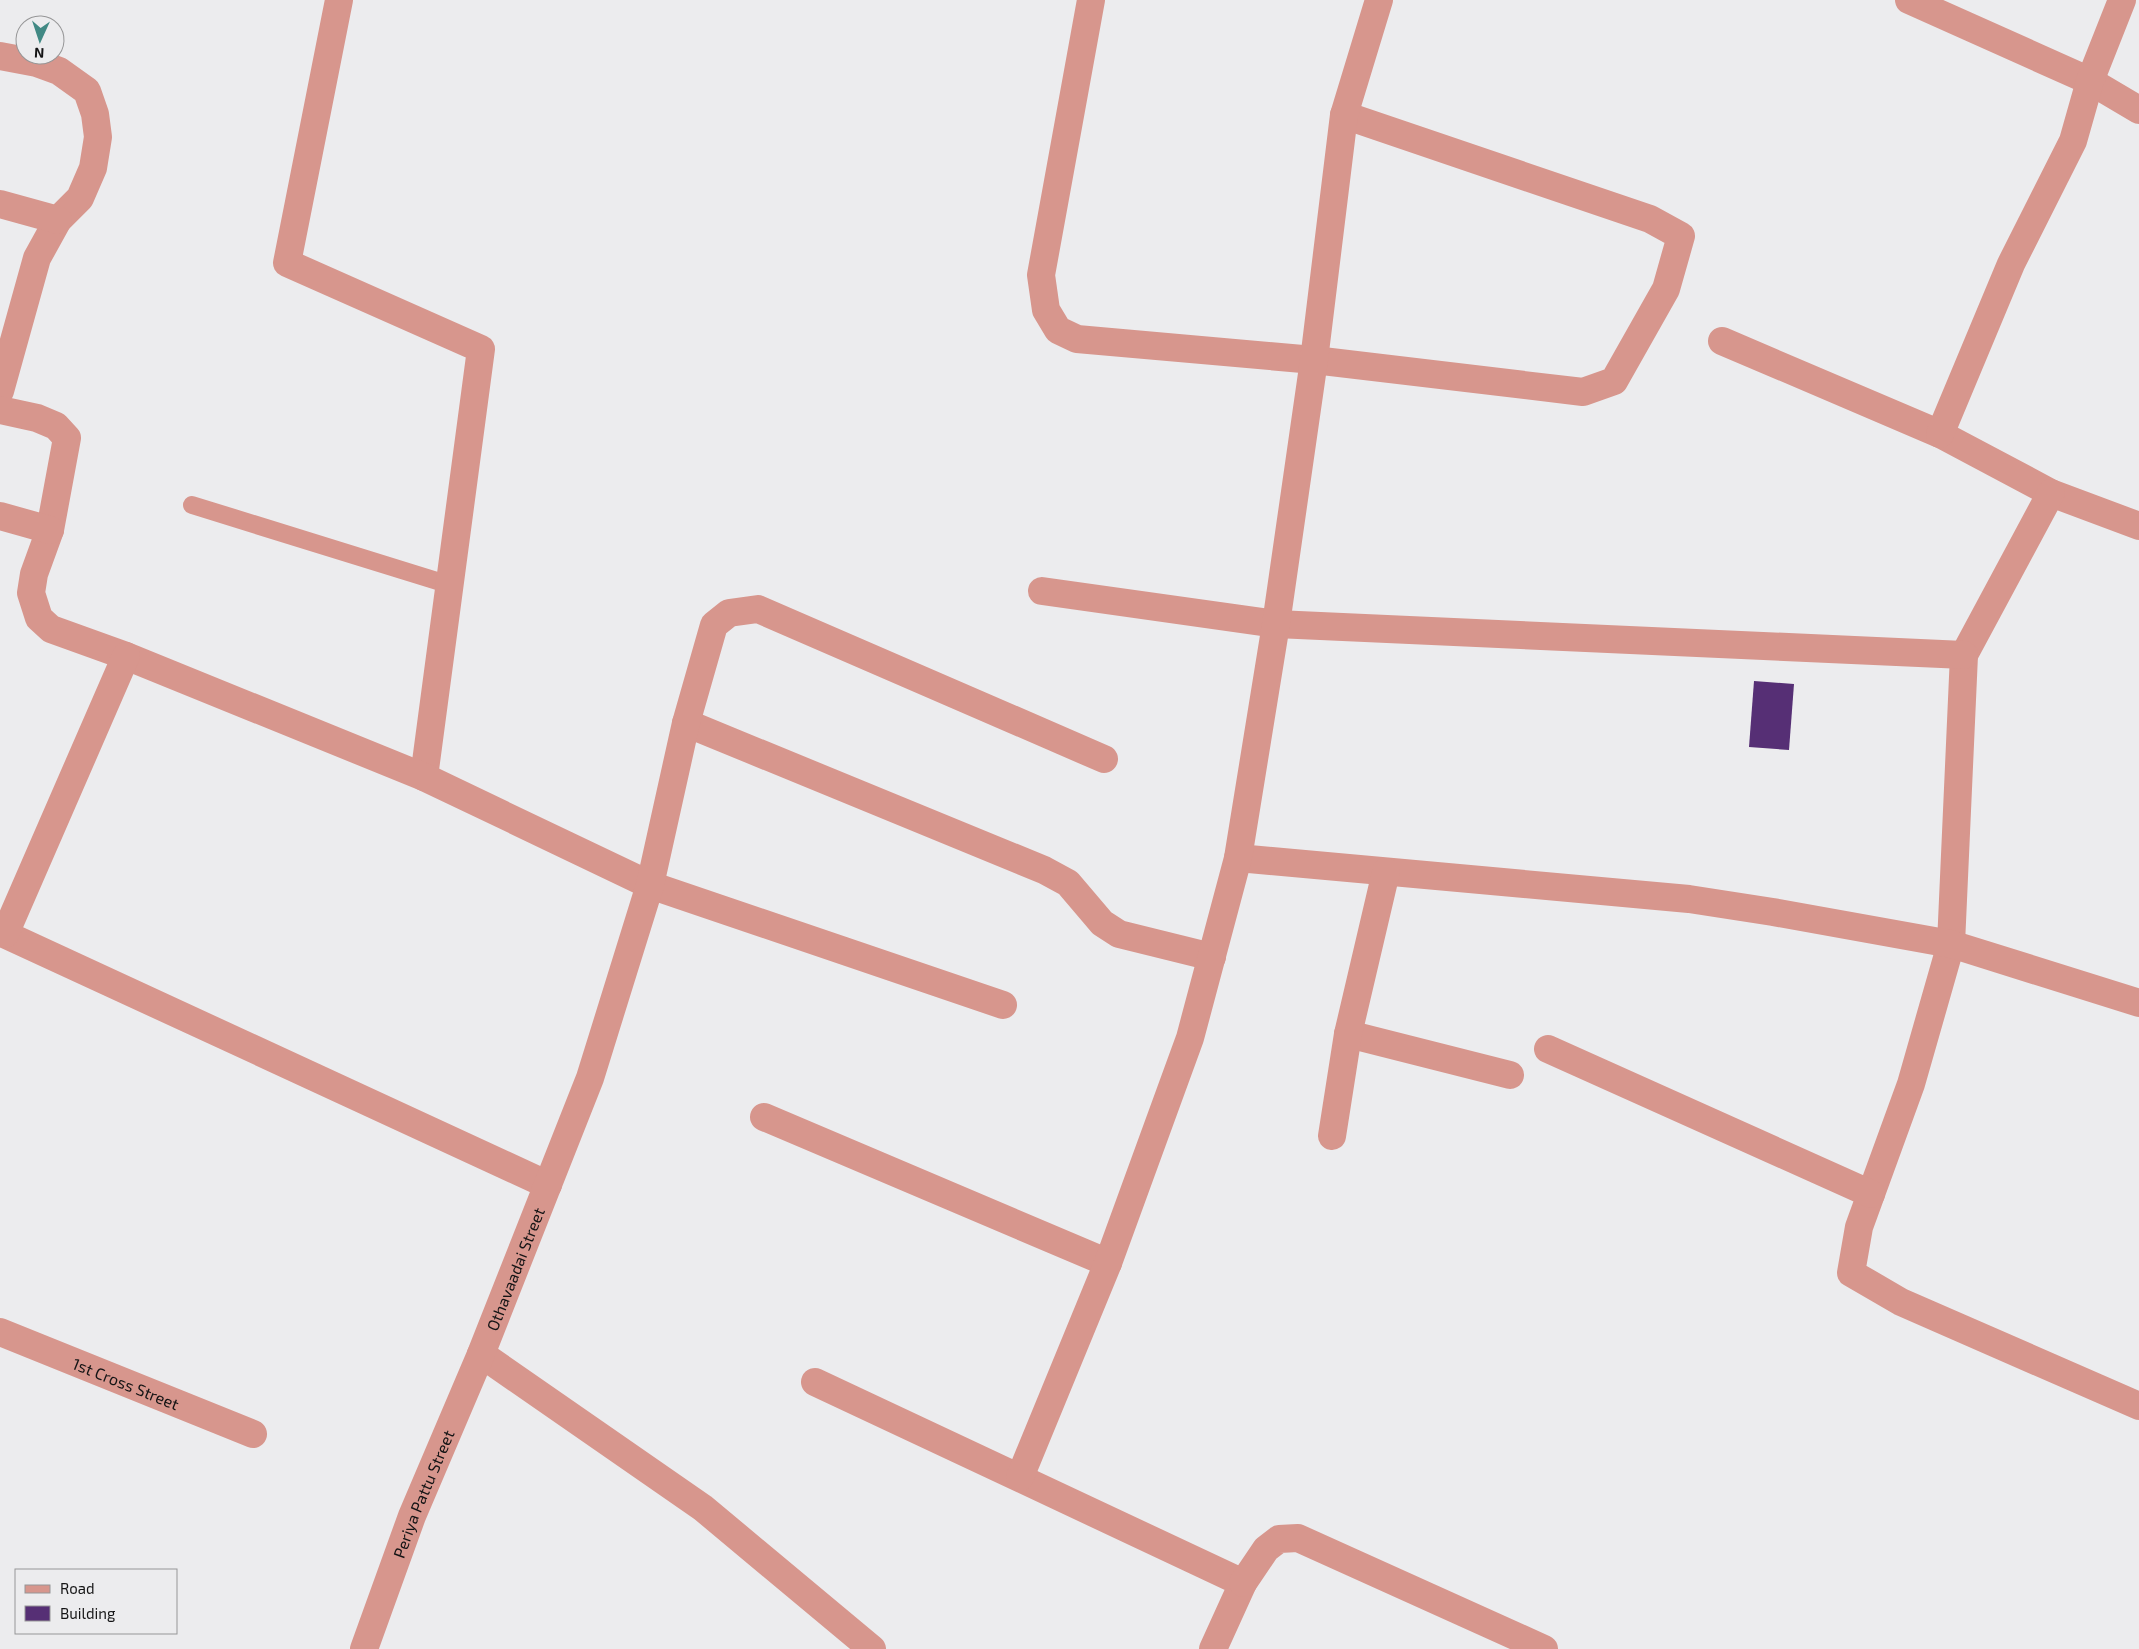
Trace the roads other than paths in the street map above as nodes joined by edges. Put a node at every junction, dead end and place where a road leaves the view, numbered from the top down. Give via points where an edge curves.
1 (339, 0) edge
2 (1091, 0) edge
3 (1378, 0) edge
4 (1909, 0) edge
5 (2122, 0) edge
6 (0, 56) edge
7 (2090, 81) junction
8 (2139, 110) edge
9 (1344, 115) junction
10 (0, 204) edge
11 (58, 220) junction
12 (1722, 341) dead end
13 (1314, 360) junction
14 (0, 391) edge
15 (0, 410) edge
16 (1940, 434) junction
17 (2051, 493) junction
18 (192, 505) dead end
19 (0, 516) edge
20 (2139, 526) edge
21 (50, 530) junction
22 (450, 585) junction
23 (1042, 591) dead end
24 (1276, 624) junction
25 (1964, 655) junction
26 (126, 656) junction
27 (686, 723) junction
28 (1104, 759) dead end
29 (424, 777) junction
30 (1238, 858) junction
31 (1386, 872) junction
32 (650, 885) junction
33 (3, 933) edge
34 (1950, 944) junction
35 (1212, 957) junction
36 (2139, 1004) edge
37 (1003, 1005) dead end
38 (1348, 1034) junction
39 (1548, 1049) dead end
40 (1510, 1075) dead end
41 (764, 1117) dead end
42 (1332, 1136) dead end
43 (548, 1185) junction
44 (1871, 1194) junction
45 (1108, 1263) junction
46 (0, 1332) edge
47 (481, 1354) junction
48 (815, 1382) dead end
49 (2139, 1406) edge
50 (253, 1434) dead end
51 (1020, 1476) junction
52 (1243, 1583) junction
53 (366, 1642) edge
54 (872, 1649) edge
55 (1213, 1649) edge
56 (1544, 1649) edge

1 - 22 street via 286,263 481,349
2 - 13 street via 1042,275 1046,310 1058,330 1077,340
3 - 9 street
4 - 7 street
5 - 7 street
6 - 11 street via 59,71 87,91 98,137 93,168 80,198
7 - 8 street
7 - 16 street via 2074,141 2011,264
9 - 13 street
9 - 13 street via 1650,219 1681,236 1666,288 1614,381 1606,384 1582,392
10 - 11 street
11 - 14 street via 37,258
12 - 16 street
13 - 24 street
15 - 21 street via 37,418 56,426 67,438
16 - 17 street
17 - 20 street
17 - 25 street
18 - 22 lane
19 - 21 street
21 - 26 street via 34,574 31,593 39,618 51,630
22 - 29 street
23 - 24 street
24 - 25 street
24 - 30 street
25 - 34 street
26 - 29 street
26 - 33 street
27 - 28 street, Othavaadai Street via 714,625 729,612 758,608
27 - 32 street, Othavaadai Street
27 - 35 street via 1044,870 1068,883 1102,923 1119,934
29 - 32 street
30 - 31 street
30 - 35 street
31 - 34 street via 1689,899
31 - 38 street
32 - 37 street
32 - 43 street, Othavaadai Street via 590,1078
33 - 43 street
34 - 36 street
34 - 44 street via 1912,1084
35 - 45 street via 1190,1038
38 - 40 street
38 - 42 street
39 - 44 street
41 - 45 street
43 - 47 street, Othavaadai Street
44 - 49 street via 1859,1227 1851,1273 1901,1302
45 - 51 street
46 - 50 street, 1st Cross Street
47 - 53 street, Periya Pattu Street via 412,1516
47 - 54 street via 703,1508
48 - 51 street
51 - 52 street
52 - 55 street
52 - 56 street via 1266,1549 1279,1539 1298,1538

